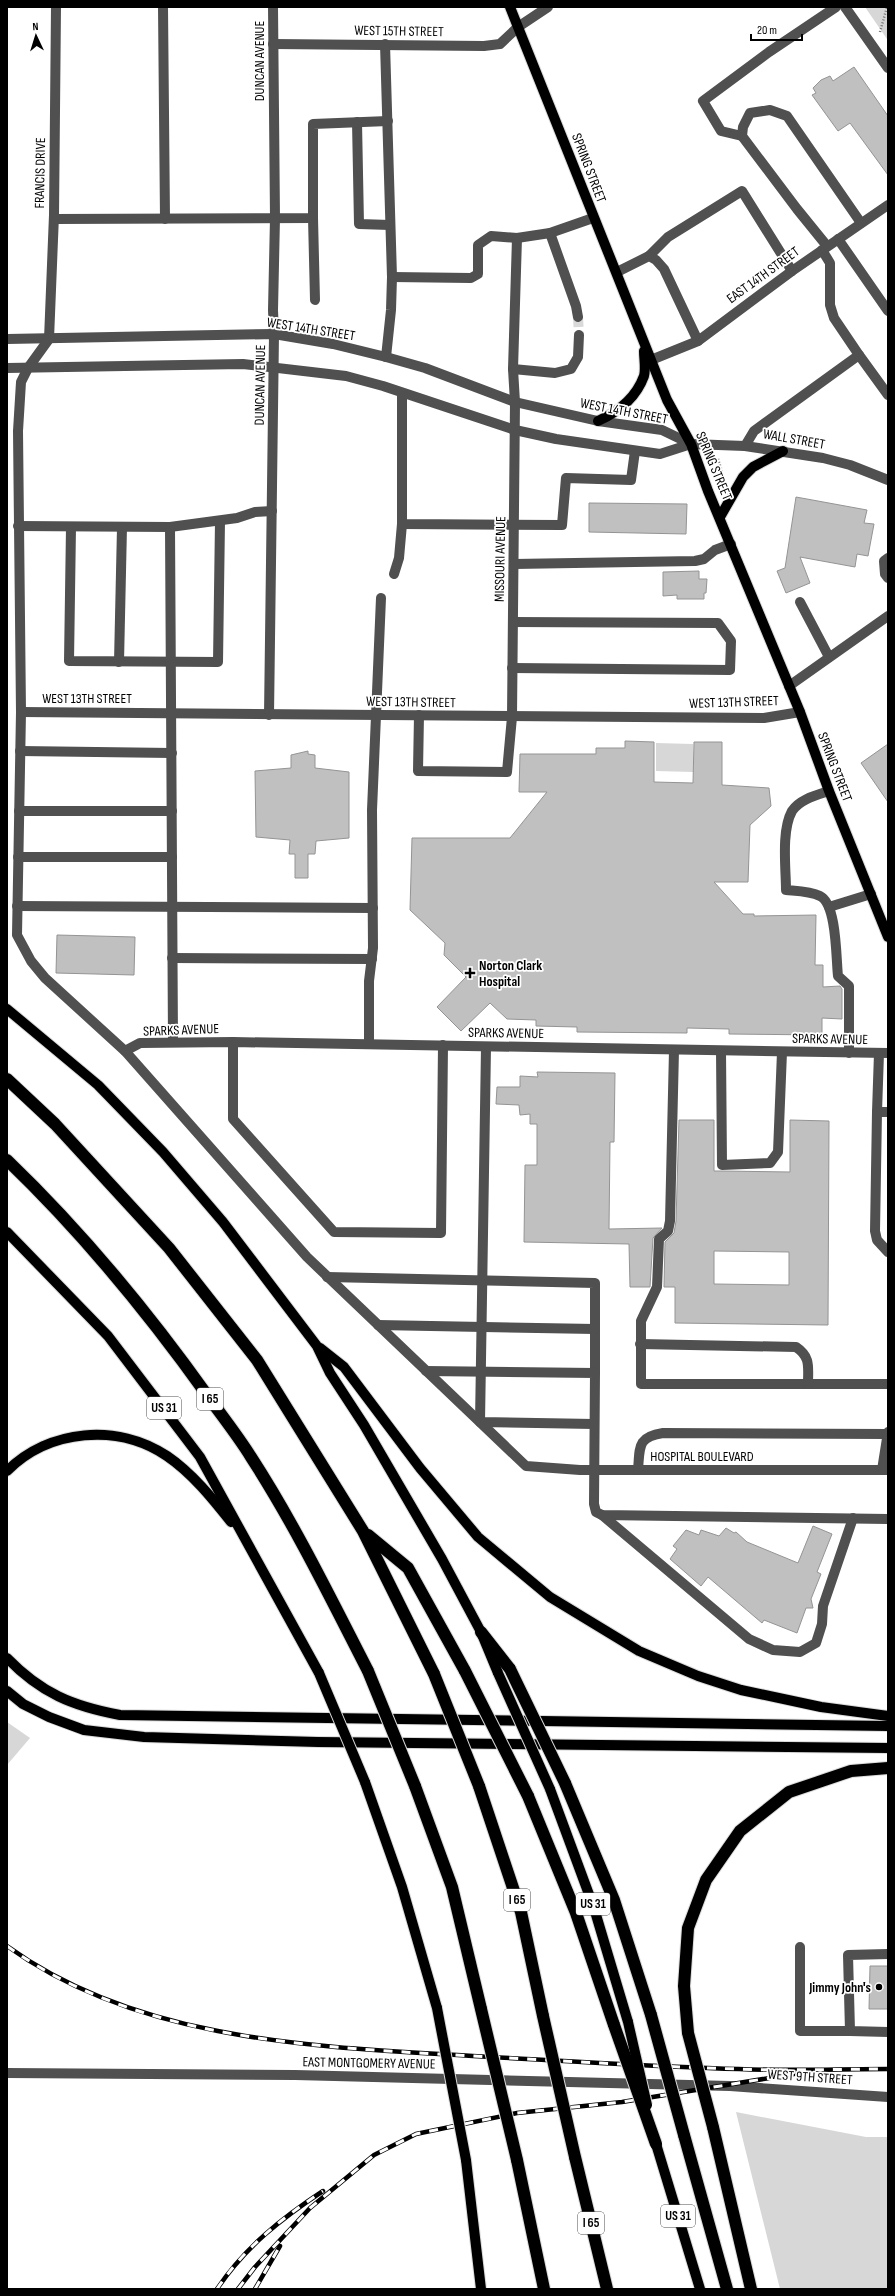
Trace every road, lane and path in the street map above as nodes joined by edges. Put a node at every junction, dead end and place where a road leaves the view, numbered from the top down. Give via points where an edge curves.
1 (56, 7) edge
2 (163, 7) edge
3 (273, 7) edge
4 (510, 7) edge
5 (548, 7) edge
6 (836, 7) edge
7 (845, 7) edge
8 (887, 7) edge
9 (518, 27) junction
10 (880, 32) dead end
11 (273, 44) junction
12 (385, 44) junction
13 (888, 68) edge
14 (388, 121) junction
15 (357, 122) junction
16 (742, 136) junction
17 (888, 205) edge
18 (275, 218) junction
19 (313, 218) junction
20 (593, 218) junction
21 (54, 219) junction
22 (165, 219) junction
23 (861, 223) junction
24 (390, 225) junction
25 (550, 233) junction
26 (517, 238) junction
27 (838, 239) junction
28 (825, 248) junction
29 (650, 256) junction
30 (792, 271) junction
31 (617, 272) junction
32 (392, 277) junction
33 (315, 300) dead end
34 (888, 310) edge
35 (578, 317) tunnel mouth
36 (274, 334) junction
37 (579, 335) tunnel mouth
38 (49, 338) junction
39 (7, 339) edge
40 (698, 341) junction
41 (645, 345) junction
42 (859, 355) junction
43 (386, 357) junction
44 (650, 360) junction
45 (274, 366) junction
46 (7, 368) edge
47 (28, 368) junction
48 (513, 369) junction
49 (402, 393) junction
50 (888, 395) edge
51 (515, 402) junction
52 (598, 421) junction
53 (515, 430) junction
54 (691, 444) junction
55 (746, 446) junction
56 (635, 450) junction
57 (783, 451) junction
58 (718, 459) dead end
59 (723, 474) junction
60 (719, 475) dead end
61 (888, 480) edge
62 (727, 487) dead end
63 (272, 512) junction
64 (720, 517) junction
65 (220, 521) junction
66 (402, 524) junction
67 (18, 526) junction
68 (514, 526) junction
69 (71, 527) junction
70 (122, 527) junction
71 (170, 527) junction
72 (731, 544) junction
73 (888, 558) edge
74 (514, 564) junction
75 (394, 574) dead end
76 (888, 578) edge
77 (381, 598) dead end
78 (800, 602) dead end
79 (888, 616) edge
80 (513, 622) junction
81 (829, 657) junction
82 (119, 662) junction
83 (171, 662) junction
84 (512, 668) junction
85 (789, 686) junction
86 (21, 712) junction
87 (172, 712) junction
88 (800, 712) junction
89 (269, 715) junction
90 (375, 715) junction
91 (419, 715) junction
92 (512, 717) junction
93 (20, 751) junction
94 (172, 753) junction
95 (829, 792) junction
96 (19, 811) junction
97 (172, 811) junction
98 (18, 857) junction
99 (172, 857) junction
100 (870, 894) junction
101 (17, 906) junction
102 (172, 907) junction
103 (829, 907) junction
104 (373, 908) junction
105 (888, 937) edge
106 (172, 958) junction
107 (372, 959) junction
108 (7, 1009) edge
109 (173, 1042) junction
110 (232, 1042) junction
111 (369, 1043) junction
112 (443, 1045) junction
113 (486, 1047) junction
114 (674, 1050) junction
115 (125, 1051) junction
116 (721, 1051) junction
117 (782, 1052) junction
118 (849, 1053) junction
119 (884, 1053) edge
120 (7, 1079) edge
121 (877, 1112) junction
122 (888, 1112) edge
123 (7, 1160) edge
124 (7, 1232) edge
125 (888, 1252) edge
126 (327, 1277) junction
127 (483, 1280) junction
128 (378, 1325) junction
129 (482, 1327) junction
130 (595, 1329) junction
131 (640, 1344) junction
132 (317, 1346) junction
133 (426, 1371) junction
134 (481, 1372) junction
135 (594, 1373) junction
136 (808, 1384) junction
137 (888, 1384) edge
138 (480, 1422) junction
139 (594, 1424) junction
140 (888, 1434) edge
141 (593, 1470) junction
142 (638, 1470) junction
143 (885, 1470) edge
144 (7, 1471) edge
145 (602, 1515) junction
146 (853, 1518) junction
147 (888, 1518) edge
148 (363, 1531) junction
149 (252, 1549) junction
150 (481, 1632) junction
151 (7, 1658) edge
152 (7, 1691) edge
153 (888, 1716) edge
154 (888, 1726) edge
155 (888, 1748) edge
156 (888, 1768) edge
157 (800, 1947) dead end
158 (888, 1954) edge
159 (850, 2031) junction
160 (888, 2032) edge
161 (7, 2073) edge
162 (730, 2086) joint
163 (888, 2096) edge
164 (656, 2144) junction
165 (479, 2268) junction
166 (477, 2289) edge
167 (481, 2289) edge
168 (544, 2289) edge
169 (607, 2289) edge
170 (700, 2289) edge
171 (727, 2289) edge
172 (751, 2289) edge

1 - 21 street, FRANCIS DRIVE
2 - 22 street
3 - 11 street, DUNCAN AVENUE
4 - 9 main road, SPRING STREET
5 - 9 street, WEST 15TH STREET
6 - 16 street via 762,56 703,101 721,131
7 - 13 street
8 - 10 path
9 - 12 street, WEST 15TH STREET via 500,44
9 - 20 main road, SPRING STREET
11 - 12 street, WEST 15TH STREET
11 - 18 street, DUNCAN AVENUE
12 - 14 street
14 - 15 street
14 - 24 street
15 - 19 street via 312,124
15 - 24 street via 359,224
16 - 23 street via 743,127 750,113 770,110 787,116
16 - 28 street
17 - 23 street, EAST 14TH STREET
18 - 19 street
18 - 22 street
18 - 36 street, DUNCAN AVENUE via 272,310
19 - 33 street
20 - 25 street
20 - 31 main road, SPRING STREET
21 - 22 street
21 - 38 street, FRANCIS DRIVE
23 - 27 street, EAST 14TH STREET
24 - 32 street
25 - 26 street
25 - 35 street
26 - 32 street via 491,236 478,245 478,274 471,278
26 - 48 street, MISSOURI AVENUE
27 - 28 street, EAST 14TH STREET
27 - 34 street
28 - 30 street, EAST 14TH STREET
28 - 42 street via 830,263 830,305 834,318
29 - 30 street via 668,237 742,191
29 - 31 street
29 - 40 street via 664,269
30 - 40 street, EAST 14TH STREET
31 - 41 main road, SPRING STREET
32 - 43 street
36 - 38 street, WEST 14TH STREET
36 - 43 street, WEST 14TH STREET via 333,344
36 - 45 street, DUNCAN AVENUE
37 - 48 street via 578,357 571,369 555,373
38 - 39 street, WEST 14TH STREET
38 - 47 street
40 - 44 street, EAST 14TH STREET
41 - 44 main road, SPRING STREET
41 - 52 main road via 644,376 636,389 627,403 616,413
42 - 50 street
42 - 55 street via 754,431
43 - 51 street, WEST 14TH STREET via 426,368
44 - 54 main road, SPRING STREET via 667,400
45 - 47 street via 243,364
45 - 49 street via 346,376
45 - 63 street, DUNCAN AVENUE
46 - 47 street
47 - 67 street via 21,382
48 - 51 street, MISSOURI AVENUE
49 - 53 street
49 - 66 street
51 - 52 street, WEST 14TH STREET
51 - 53 street, MISSOURI AVENUE
52 - 54 street, WEST 14TH STREET via 662,430
53 - 56 street
53 - 68 street, MISSOURI AVENUE
54 - 55 street, WALL STREET
54 - 56 street via 660,454
54 - 64 main road, SPRING STREET
55 - 57 street, WALL STREET
56 - 68 street via 631,480 566,478 562,525
57 - 61 street, WALL STREET via 850,465
57 - 64 main road via 753,467 743,477
58 - 59 path
59 - 60 path
59 - 62 path
63 - 65 street via 255,512
63 - 89 street, DUNCAN AVENUE
64 - 72 main road, SPRING STREET
65 - 71 street
65 - 83 street via 218,662
66 - 68 street
66 - 75 street via 399,558
67 - 69 street
67 - 86 street
68 - 74 street, MISSOURI AVENUE
69 - 70 street
69 - 82 street via 69,661
70 - 71 street
70 - 82 street
71 - 83 street
72 - 74 street via 696,561
72 - 85 main road, SPRING STREET
73 - 76 street via 884,561 885,574
74 - 80 street, MISSOURI AVENUE
77 - 90 street
78 - 81 street
79 - 81 street
80 - 84 street, MISSOURI AVENUE
80 - 84 street via 718,623 731,641 730,670
81 - 85 street
82 - 83 street
83 - 87 street
84 - 92 street, MISSOURI AVENUE
85 - 88 main road, SPRING STREET
86 - 87 street, WEST 13TH STREET
86 - 93 street
87 - 89 street, WEST 13TH STREET
87 - 94 street
88 - 92 street, WEST 13TH STREET via 764,718
88 - 95 main road, SPRING STREET
89 - 90 street, WEST 13TH STREET
90 - 91 street, WEST 13TH STREET
90 - 104 street
91 - 92 street, WEST 13TH STREET
91 - 92 street, MISSOURI AVENUE via 418,771 507,772
93 - 94 street
93 - 96 street
94 - 97 street
95 - 100 main road, SPRING STREET
95 - 103 street via 808,798 792,811 786,834 786,890 822,896
96 - 97 street
96 - 98 street
97 - 99 street
98 - 99 street
98 - 101 street
99 - 102 street
100 - 103 street
100 - 105 main road, SPRING STREET
101 - 102 street
101 - 115 street, HOSPITAL BOULEVARD via 17,936 31,961 45,978
102 - 104 street
102 - 106 street
103 - 118 street via 833,918 838,976 849,986
104 - 107 street
106 - 107 street
106 - 109 street
107 - 111 street via 369,981
108 - 132 main road, US 31 via 98,1085 163,1152 224,1222
109 - 110 street, SPARKS AVENUE
109 - 115 street, SPARKS AVENUE via 140,1044
110 - 111 street, SPARKS AVENUE
110 - 112 street via 233,1119 334,1232 441,1233
111 - 112 street, SPARKS AVENUE
112 - 113 street, SPARKS AVENUE
113 - 114 street, SPARKS AVENUE
113 - 127 street
114 - 116 street, SPARKS AVENUE
114 - 131 street via 670,1221 668,1231 659,1239 657,1287 641,1321
115 - 126 street, HOSPITAL BOULEVARD via 306,1257
116 - 117 street, SPARKS AVENUE
116 - 117 street via 722,1164 770,1163 778,1152
117 - 118 street, SPARKS AVENUE
118 - 119 street, SPARKS AVENUE
119 - 121 street
120 - 148 highway, I 65 via 55,1124 164,1242 233,1329 257,1360
121 - 122 street
121 - 125 street via 875,1231 877,1240
123 - 168 highway, I 65, bridge via 43,1195 121,1281 182,1360 251,1457 318,1574 368,1671 415,1786 452,1887 517,2160
124 - 149 main road, US 31 via 108,1336 157,1398 200,1457
126 - 127 street
126 - 128 street, HOSPITAL BOULEVARD
127 - 129 street
127 - 130 street via 595,1283
128 - 129 street
128 - 133 street, HOSPITAL BOULEVARD
129 - 130 street
129 - 134 street
130 - 135 street
131 - 136 street via 796,1347 804,1352 808,1362
131 - 136 street via 641,1384
132 - 150 main road, US 31 via 330,1373 376,1445
132 - 153 main road via 344,1366 420,1468 478,1537 550,1597 639,1651 698,1676 741,1690 821,1707
133 - 134 street
133 - 138 street, HOSPITAL BOULEVARD
134 - 135 street
134 - 138 street
135 - 139 street
136 - 137 street
138 - 139 street
138 - 141 street, HOSPITAL BOULEVARD via 526,1466
139 - 141 street
140 - 142 street via 662,1433 649,1435 642,1441
140 - 143 street
141 - 142 street, HOSPITAL BOULEVARD
141 - 145 street via 594,1504 596,1512
142 - 143 street, HOSPITAL BOULEVARD
144 - 149 main road via 25,1456 68,1437 106,1435 141,1442 167,1456 188,1474 221,1509
145 - 146 street
145 - 146 street via 749,1639 773,1650 800,1652 816,1643 822,1624 823,1606
146 - 147 street
148 - 164 highway, bridge via 408,1568 465,1671 528,1796 576,1913
148 - 169 highway, I 65, bridge via 434,1674 479,1786 521,1912
149 - 165 main road, US 31, bridge via 319,1673 365,1782 402,1887 437,2008 466,2160
150 - 164 main road, US 31, bridge via 550,1789 594,1908 628,2022
150 - 171 highway, bridge via 510,1669 565,1783 614,1900 651,2015
151 - 154 main road via 24,1675 51,1694 90,1710 120,1715
152 - 155 main road via 23,1704 84,1730 144,1737 652,1747
156 - 172 highway, bridge via 851,1771 789,1792 740,1831 706,1880 688,1928 684,1986 688,2034
157 - 159 street via 800,2031
158 - 159 street via 848,1955
159 - 160 street
161 - 162 street, EAST MONTGOMERY AVENUE via 294,2075
162 - 163 street, WEST 9TH STREET
164 - 170 main road, US 31
165 - 166 main road
165 - 167 main road, US 31

